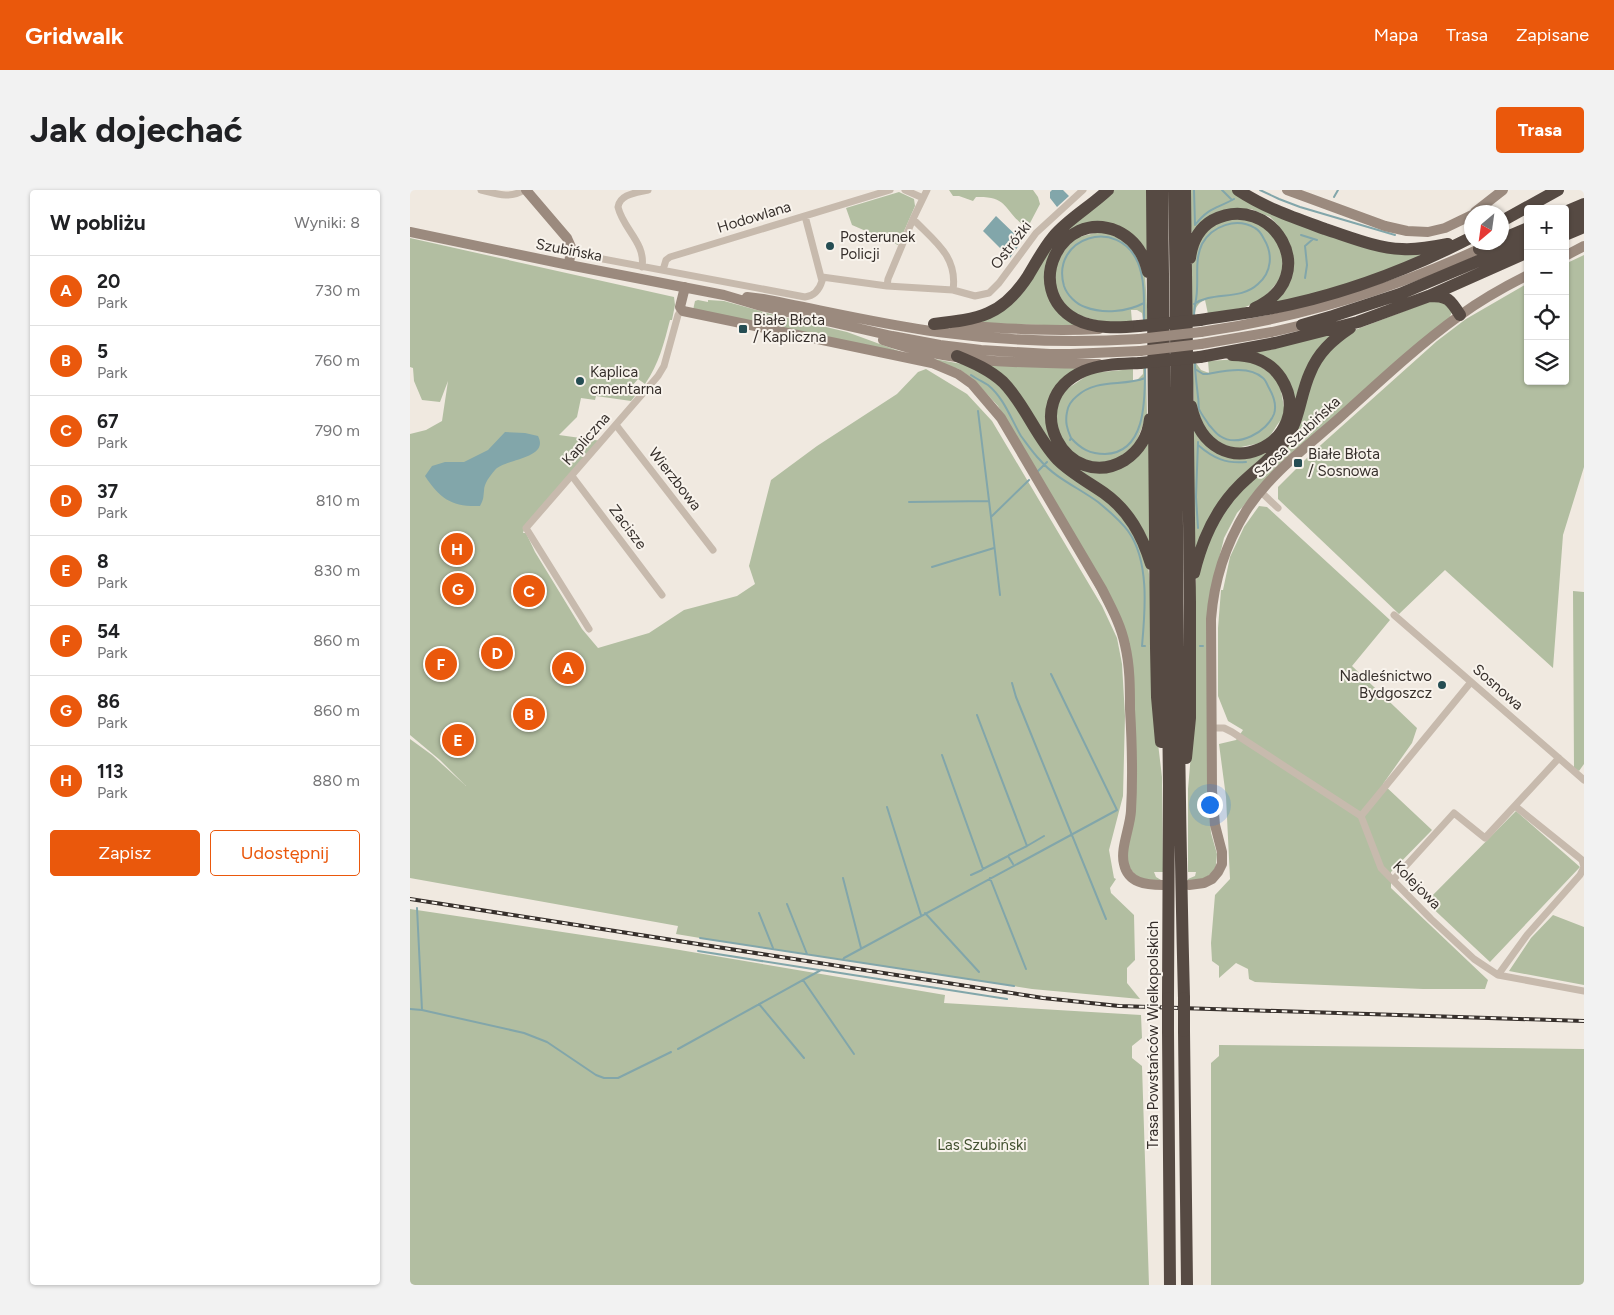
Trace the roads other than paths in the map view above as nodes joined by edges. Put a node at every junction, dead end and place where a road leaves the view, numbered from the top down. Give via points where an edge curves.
1 (481, 190) edge
2 (525, 190) edge
3 (648, 190) edge
4 (890, 190) edge
5 (905, 190) edge
6 (927, 190) edge
7 (1083, 190) edge
8 (1108, 190) edge
9 (1152, 190) edge
10 (1162, 190) edge
11 (1174, 190) edge
12 (1185, 190) edge
13 (1238, 190) edge
14 (1287, 190) edge
15 (1503, 190) edge
16 (1558, 190) edge
17 (922, 198) junction
18 (1584, 204) edge
19 (1484, 205) edge
20 (1569, 210) edge
21 (805, 216) junction
22 (1584, 216) edge
23 (1509, 217) edge
24 (913, 219) junction
25 (1464, 219) edge
26 (1569, 222) edge
27 (1584, 226) edge
28 (1524, 230) edge
29 (410, 232) edge
30 (1569, 233) edge
31 (1509, 236) edge
32 (1464, 238) edge
33 (1464, 240) edge
34 (1524, 242) edge
35 (1584, 246) edge
36 (1477, 250) edge
37 (571, 253) junction
38 (1524, 254) edge
39 (1569, 254) edge
40 (569, 265) junction
41 (642, 267) junction
42 (663, 270) junction
43 (1524, 277) edge
44 (822, 278) junction
45 (1186, 285) junction
46 (887, 286) junction
47 (685, 287) junction
48 (953, 290) junction
49 (1152, 291) junction
50 (724, 295) junction
51 (1429, 296) junction
52 (681, 310) junction
53 (1238, 314) junction
54 (1460, 315) junction
55 (860, 318) junction
56 (1358, 322) junction
57 (934, 324) junction
58 (845, 325) junction
59 (1302, 325) joint
60 (1200, 326) junction
61 (1119, 328) junction
62 (1139, 333) junction
63 (957, 356) junction
64 (1140, 357) junction
65 (1205, 357) junction
66 (1122, 364) junction
67 (1186, 382) junction
68 (1154, 397) junction
69 (616, 425) junction
70 (572, 476) junction
71 (1261, 492) junction
72 (1278, 508) dead end
73 (713, 550) dead end
74 (1155, 586) junction
75 (662, 595) dead end
76 (1190, 602) junction
77 (1394, 615) dead end
78 (589, 629) dead end
79 (1471, 682) junction
80 (1212, 728) junction
81 (1559, 758) junction
82 (1584, 780) edge
83 (1169, 784) junction
84 (1515, 806) junction
85 (1361, 816) junction
86 (1180, 822) junction
87 (1393, 880) junction
88 (1163, 885) dead end
89 (1188, 885) dead end
90 (1498, 975) junction
91 (1584, 990) edge
92 (1170, 1285) edge
93 (1187, 1285) edge

1 - 2 street via 506,196
2 - 37 main road via 567,238
3 - 41 street via 618,202 642,251
4 - 21 street, Hodowlana
5 - 17 street
6 - 17 street
7 - 48 street, Ostróżki via 1036,233 989,293 975,296
8 - 57 highway via 1053,237 1017,292 1004,305 980,317
9 - 49 highway
10 - 83 highway
11 - 86 highway
12 - 45 highway
13 - 32 highway via 1280,212 1387,248 1427,248
14 - 25 main road via 1408,231 1428,232
15 - 19 main road
16 - 23 highway
17 - 24 street
18 - 20 highway
21 - 42 street, Hodowlana via 670,257
21 - 44 street
22 - 26 highway
24 - 46 street
24 - 48 street via 948,256
27 - 30 highway
28 - 31 highway
29 - 40 main road, Szubińska
33 - 53 highway via 1424,260 1359,284 1277,307
34 - 59 highway via 1400,294
35 - 39 main road
36 - 60 main road via 1414,276 1329,305 1270,320
37 - 40 main road
37 - 41 street, Szubińska
38 - 51 highway
40 - 47 main road, Szubińska
41 - 42 street, Szubińska
42 - 44 street, Szubińska via 805,297 818,290
43 - 54 main road, Szosa Szubińska
44 - 46 street, Ostróżki
45 - 53 highway via 1191,249 1206,224 1234,212 1263,218 1273,224 1285,243 1286,273 1283,283 1267,301
45 - 67 highway
46 - 48 street, Ostróżki
47 - 50 main road, Szubińska
47 - 52 main road
49 - 61 highway via 1146,261 1140,250 1122,233 1089,228 1061,244 1049,273 1057,302 1076,319
49 - 68 highway
50 - 55 main road, Szubińska via 763,299
50 - 58 main road, Szubińska
51 - 54 highway via 1448,298
51 - 56 highway
52 - 69 street, Kapliczna via 664,366
52 - 88 main road via 932,362 958,374 984,396 1002,418 1115,615 1125,644 1129,670 1131,813 1123,862 1138,882 1147,886
53 - 60 highway
54 - 71 main road, Szosa Szubińska via 1413,352 1294,458
55 - 57 main road
55 - 62 main road via 938,332 1069,342
56 - 65 highway
56 - 76 highway via 1332,341 1319,356 1310,372 1298,415 1286,440 1238,487 1218,512 1200,549
57 - 61 main road via 1020,330
58 - 63 main road via 903,347
58 - 64 main road via 980,350
59 - 64 main road, bridge
60 - 62 highway, bridge
61 - 62 highway
63 - 66 main road via 1031,364
63 - 74 highway via 1003,382 1058,460 1110,498 1131,518 1146,547
64 - 65 highway, bridge
64 - 66 highway
65 - 67 highway via 1242,355 1257,358 1278,373 1285,384 1290,405 1288,418 1278,436 1251,452 1220,449 1198,428
66 - 68 highway via 1086,370 1074,376 1054,399 1052,430 1070,458 1094,467 1108,467 1131,456 1149,426
67 - 76 highway
68 - 74 highway
69 - 70 street, Kapliczna
69 - 73 street, Wierzbowa
70 - 75 street, Zacisze
70 - 78 street, Kapliczna via 526,528
71 - 72 street
71 - 80 main road, Szosa Szubińska via 1230,541 1218,575 1211,618
74 - 83 highway via 1157,697
76 - 86 highway via 1190,718
77 - 79 street, Sosnowa
79 - 81 street, Sosnowa
79 - 85 street
80 - 85 street via 1232,732
80 - 89 main road, Szosa Szubińska via 1212,804 1222,864 1218,872 1204,883
81 - 82 street, Sosnowa
81 - 84 street
83 - 92 highway, Trasa Powstańców Wielkopolskich, bridge
84 - 87 street via 1485,838 1454,812
84 - 90 street via 1582,860 1584,867
85 - 87 street, Kolejowa via 1381,868
86 - 93 highway, Trasa Powstańców Wielkopolskich, bridge
87 - 90 street, Kolejowa via 1474,959
90 - 91 street, Kolejowa

